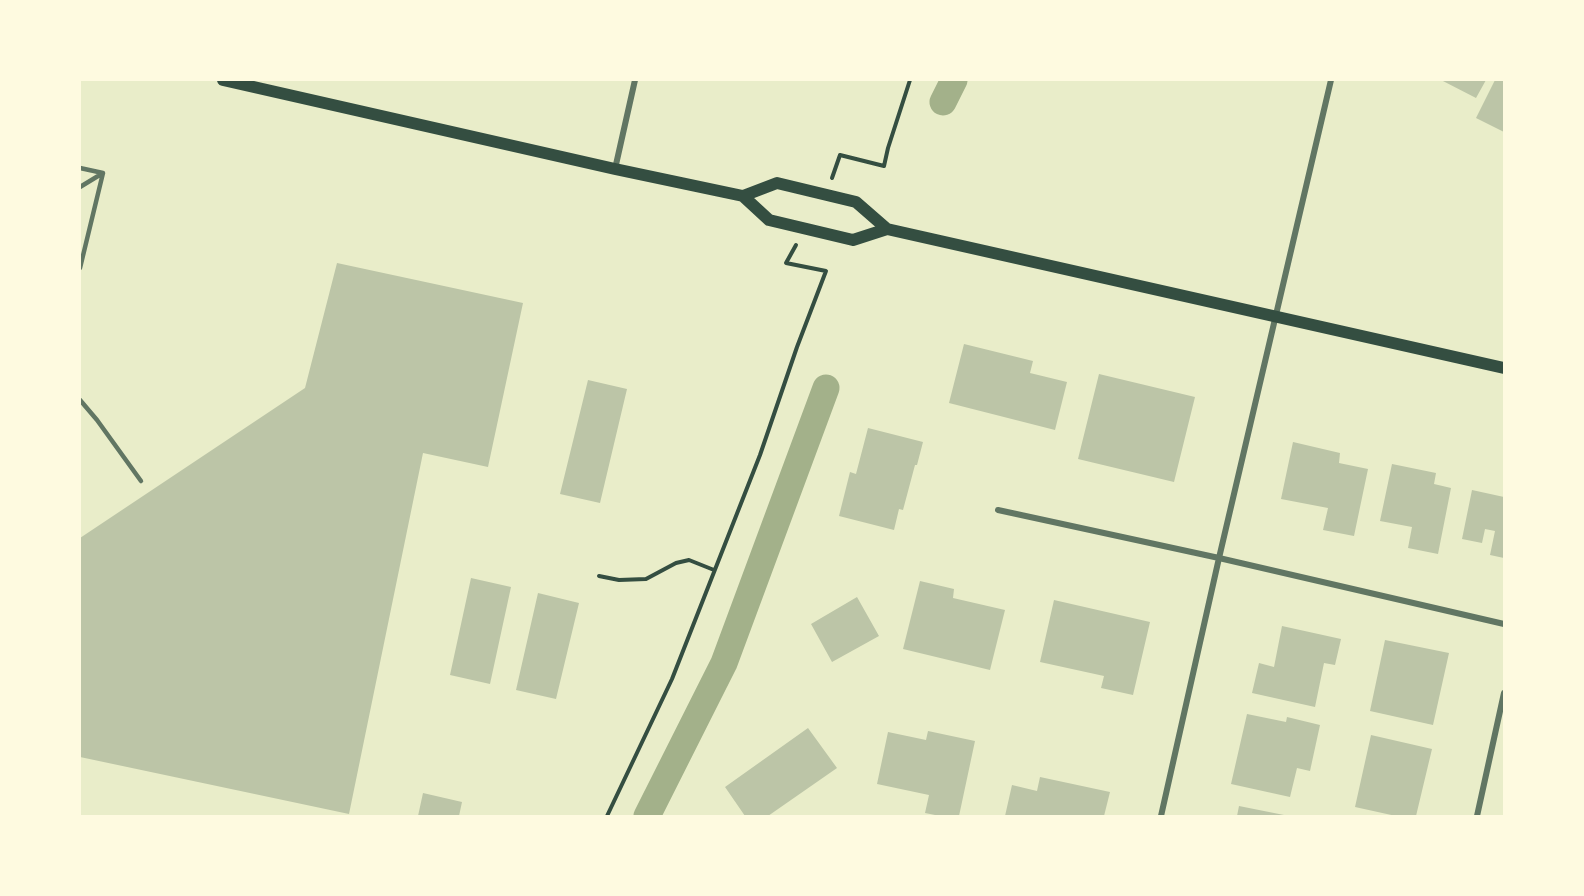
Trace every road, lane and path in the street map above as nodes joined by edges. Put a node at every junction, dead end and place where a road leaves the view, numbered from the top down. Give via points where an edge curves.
1 (224, 80) edge
2 (635, 80) edge
3 (910, 80) edge
4 (1331, 80) edge
5 (80, 168) edge
6 (615, 169) junction
7 (836, 172) dead end
8 (102, 173) junction
9 (80, 187) edge
10 (743, 196) junction
11 (886, 229) junction
12 (794, 249) dead end
13 (80, 268) edge
14 (1276, 316) junction
15 (1504, 368) edge
16 (80, 400) edge
17 (141, 481) dead end
18 (998, 510) dead end
19 (1219, 558) junction
20 (714, 570) junction
21 (598, 576) dead end
22 (1504, 624) edge
23 (1504, 693) edge
24 (606, 816) edge
25 (1161, 816) edge
26 (1477, 816) edge

1 - 6 main road
2 - 6 street
3 - 7 path via 884,166 840,155
4 - 14 street
5 - 8 lane
6 - 10 main road
8 - 9 lane
8 - 13 lane
10 - 11 main road via 769,220 853,240
10 - 11 main road via 777,183 856,202
11 - 14 main road
12 - 20 path via 786,263 826,271
14 - 15 main road
14 - 19 street
16 - 17 lane
18 - 19 street
19 - 22 street
19 - 25 street
20 - 21 path via 689,560 646,579
20 - 24 path via 672,679
23 - 26 street

